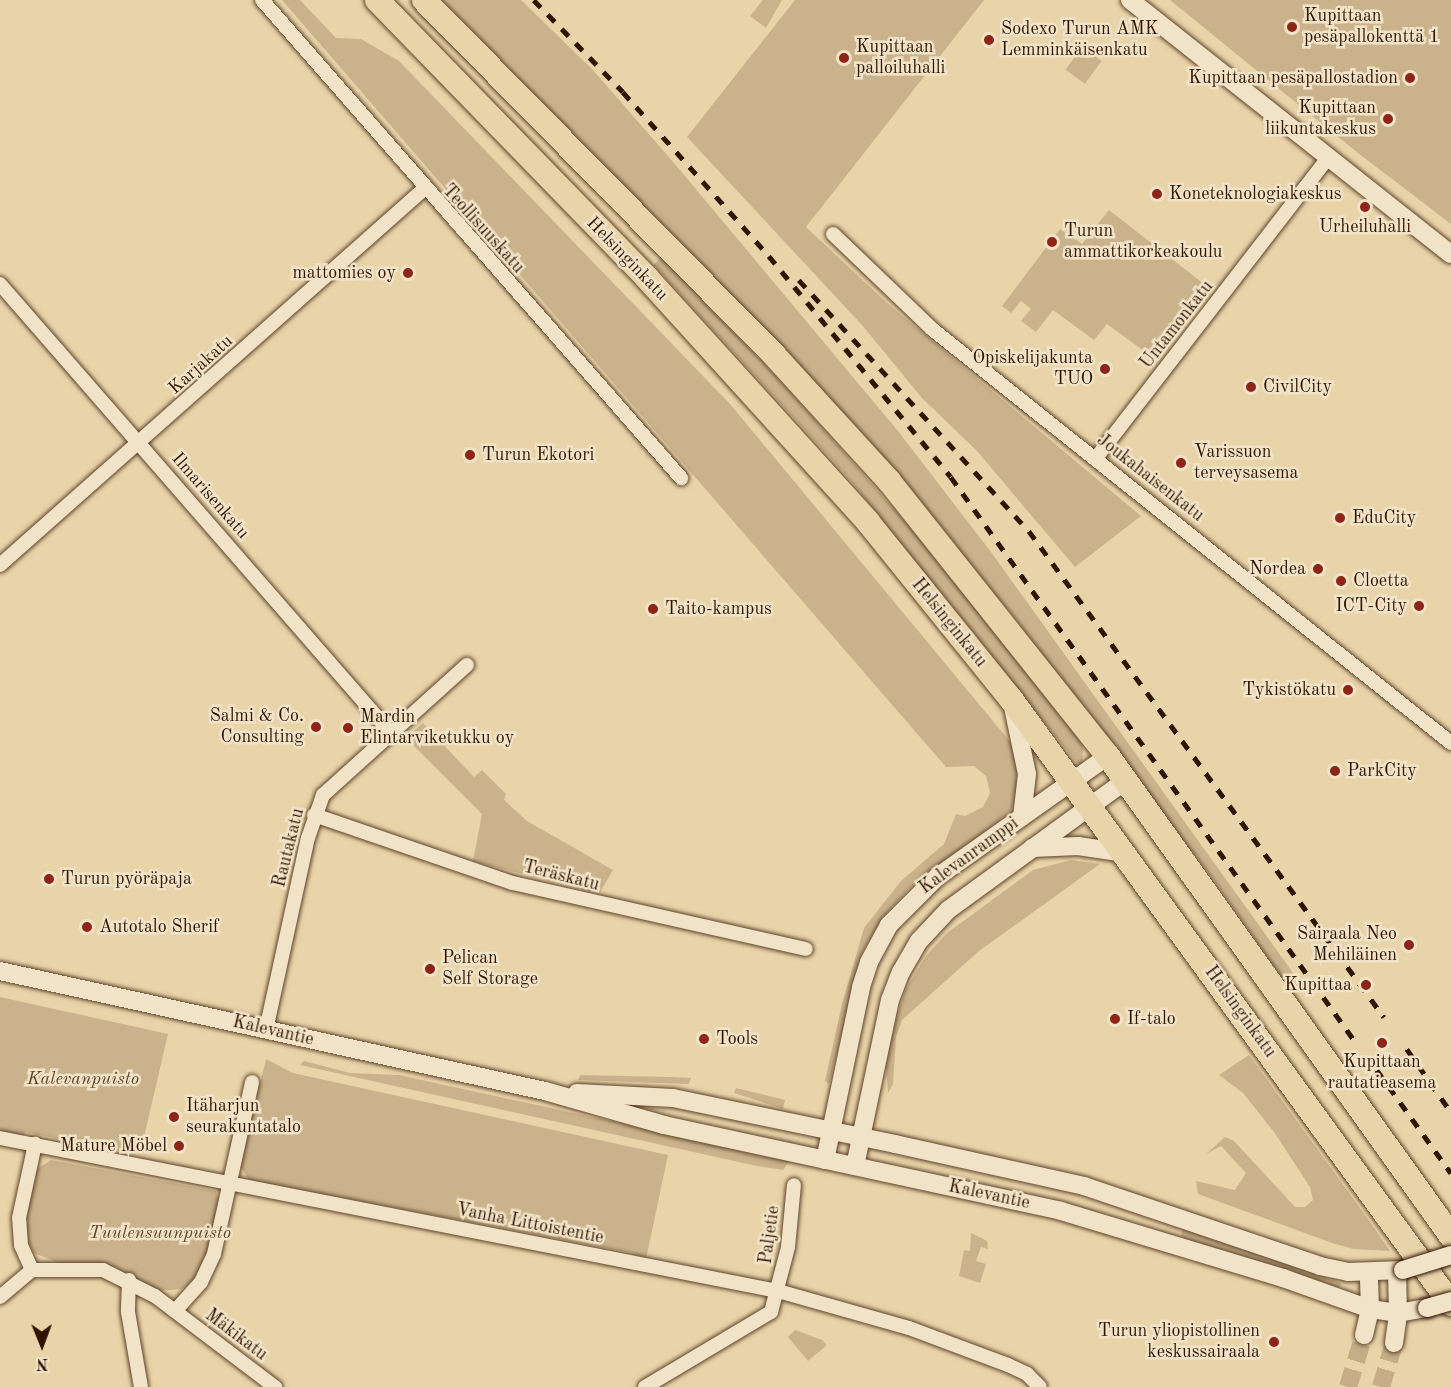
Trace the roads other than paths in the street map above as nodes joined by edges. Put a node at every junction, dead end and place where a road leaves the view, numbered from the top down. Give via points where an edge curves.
1 (262, 0) edge
2 (377, 0) edge
3 (424, 0) edge
4 (1130, 0) edge
5 (1329, 157) junction
6 (424, 189) junction
7 (833, 234) dead end
8 (1451, 254) edge
9 (0, 285) edge
10 (141, 444) junction
11 (1096, 458) junction
12 (681, 478) dead end
13 (0, 565) edge
14 (467, 665) dead end
15 (1011, 699) junction
16 (390, 732) junction
17 (1451, 742) edge
18 (1108, 756) junction
19 (1126, 780) junction
20 (1073, 782) junction
21 (1090, 806) junction
22 (314, 815) junction
23 (1022, 818) junction
24 (1032, 848) junction
25 (1125, 853) junction
26 (806, 949) dead end
27 (0, 971) edge
28 (266, 1030) junction
29 (252, 1083) dead end
30 (545, 1091) junction
31 (831, 1130) junction
32 (861, 1136) junction
33 (0, 1138) edge
34 (35, 1144) junction
35 (825, 1160) junction
36 (855, 1166) junction
37 (230, 1185) junction
38 (794, 1185) dead end
39 (1451, 1236) edge
40 (1451, 1255) edge
41 (32, 1270) junction
42 (1400, 1270) junction
43 (1369, 1273) junction
44 (129, 1280) junction
45 (778, 1291) junction
46 (0, 1297) edge
47 (1451, 1303) edge
48 (1370, 1309) junction
49 (175, 1311) junction
50 (1398, 1312) junction
51 (1364, 1335) tunnel mouth
52 (1394, 1343) tunnel mouth
53 (141, 1387) edge
54 (275, 1387) edge
55 (645, 1387) edge
56 (1040, 1387) edge

1 - 6 street, Teollisuuskatu
2 - 15 highway, Helsinginkatu via 754,392 868,522
3 - 18 highway, Helsinginkatu via 774,355 889,481
4 - 5 main road
5 - 8 main road
5 - 11 street, Untamonkatu
6 - 10 street, Karjakatu
6 - 12 street, Teollisuuskatu
7 - 11 street, Joukahaisenkatu via 932,329
9 - 10 street, Ilmarisenkatu
10 - 13 street, Karjakatu
10 - 16 street, Ilmarisenkatu
11 - 17 street, Joukahaisenkatu
14 - 16 street, Rautakatu
15 - 20 highway, Helsinginkatu
15 - 23 main road via 1028,774
16 - 22 street, Rautakatu via 332,784
18 - 19 highway, Helsinginkatu
18 - 20 main road, Kalevanramppi
19 - 21 main road, Kalevanramppi
19 - 39 highway, Helsinginkatu
20 - 21 highway, Helsinginkatu
20 - 23 main road, Kalevanramppi
21 - 24 main road, Kalevanramppi
21 - 25 highway, Helsinginkatu
22 - 26 street, Teräskatu via 513,883
22 - 28 street, Rautakatu
23 - 31 main road, Kalevanramppi via 926,886 883,934 861,987
24 - 25 main road via 1078,846
24 - 32 main road, Kalevanramppi via 948,910 912,952 890,1000
25 - 47 highway, Helsinginkatu
27 - 28 main road, Kalevantie
28 - 30 main road, Kalevantie
29 - 37 street
30 - 31 main road, Kalevantie via 673,1098
30 - 35 main road, Kalevantie via 664,1125
31 - 32 main road, Kalevantie
31 - 35 main road, Kalevanramppi
32 - 36 main road, Kalevanramppi
32 - 43 main road, Kalevantie via 1084,1186 1308,1263
33 - 34 street, Vanha Littoistentie
34 - 37 street, Vanha Littoistentie via 141,1163
34 - 41 street via 19,1218 21,1245
35 - 36 main road, Kalevantie
36 - 48 main road, Kalevantie via 1116,1226
37 - 45 street, Vanha Littoistentie
37 - 49 street via 207,1272
38 - 45 street, Paljetie via 788,1247
40 - 42 main road, bridge
41 - 44 street, Mäkikatu via 83,1268
41 - 46 street
42 - 43 main road, Kalevantie
42 - 50 main road
43 - 48 main road
44 - 49 street, Mäkikatu
44 - 53 street via 128,1312
45 - 55 street, Paljetie via 766,1319
45 - 56 street, Vanha Littoistentie via 909,1328 1028,1374
47 - 50 main road, Kalevantie, bridge
48 - 50 main road, Kalevantie
48 - 51 main road
49 - 54 street, Mäkikatu
50 - 52 main road

